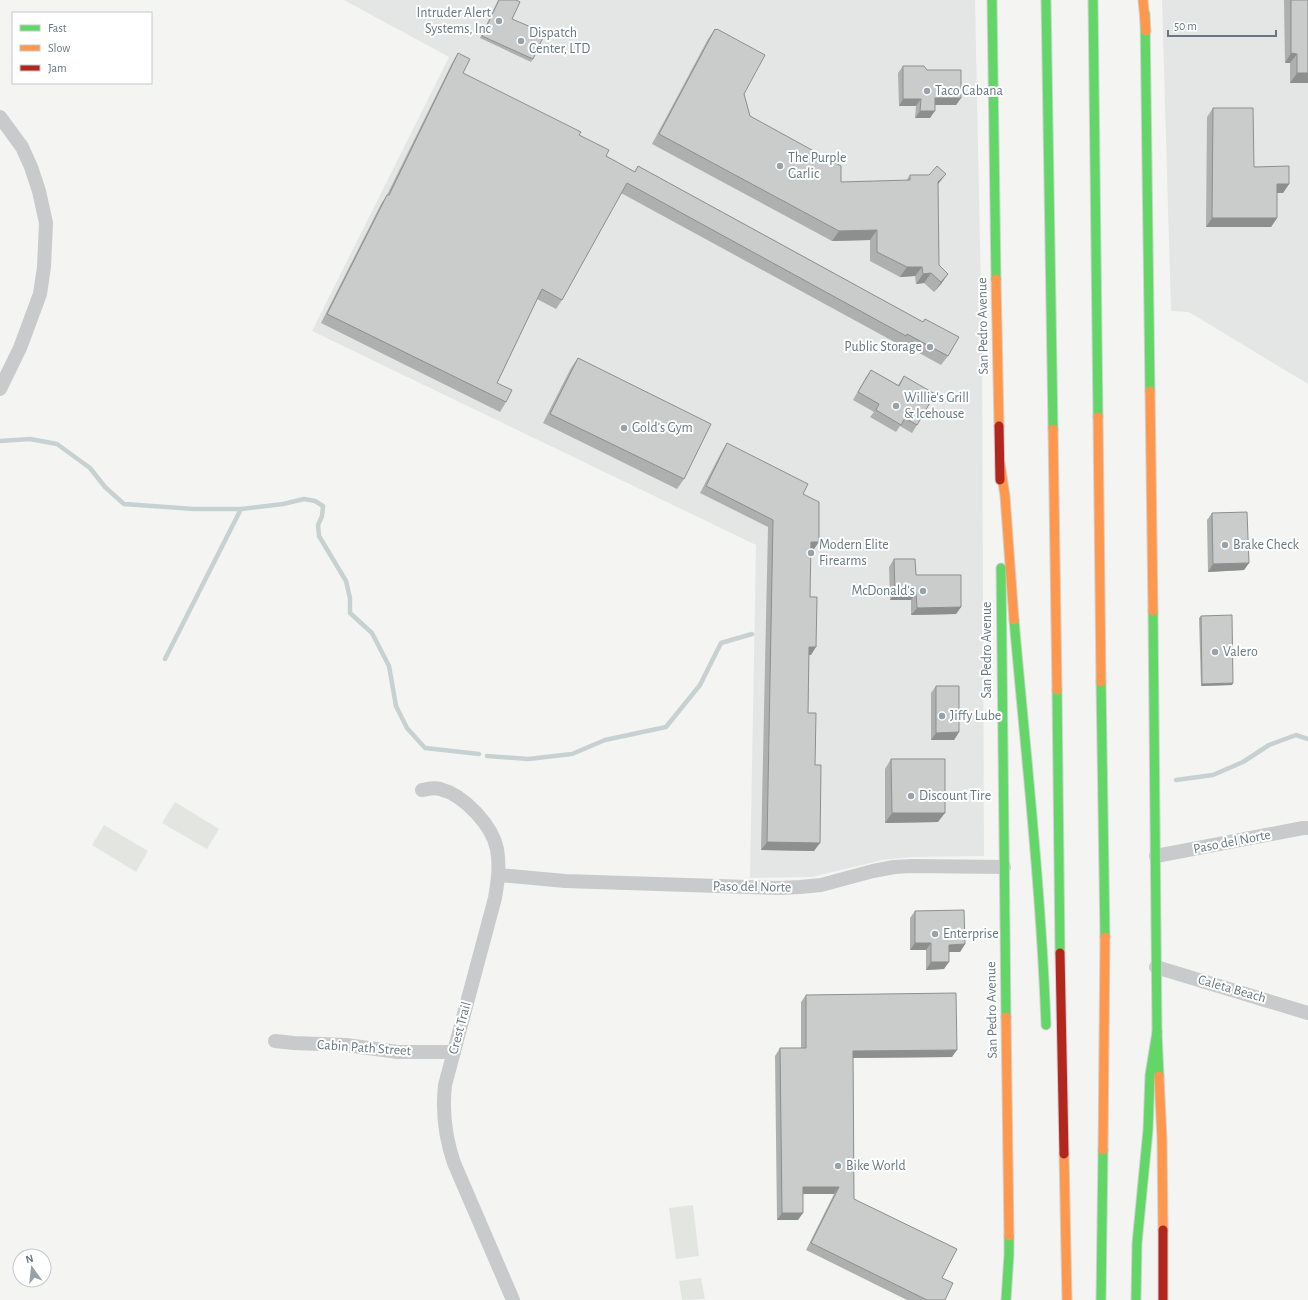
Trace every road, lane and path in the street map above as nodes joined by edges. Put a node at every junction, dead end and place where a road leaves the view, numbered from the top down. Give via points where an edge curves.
1 (992, 0) edge
2 (1046, 0) edge
3 (1093, 0) edge
4 (1144, 0) edge
5 (0, 117) edge
6 (0, 389) edge
7 (1000, 463) junction
8 (422, 790) dead end
9 (1308, 828) edge
10 (1156, 856) junction
11 (1004, 867) junction
12 (499, 875) junction
13 (1156, 967) junction
14 (1308, 1013) edge
15 (1157, 1032) junction
16 (1047, 1037) dead end
17 (275, 1041) dead end
18 (454, 1052) junction
19 (1056, 1174) dead end
20 (513, 1300) edge
21 (1006, 1300) edge
22 (1067, 1300) edge
23 (1101, 1300) edge
24 (1136, 1300) edge
25 (1163, 1300) edge

1 - 7 main road, San Pedro Avenue
2 - 22 main road
3 - 23 main road via 1105,968
4 - 10 main road
5 - 6 street via 22,148 31,167 46,222 40,294 20,348
7 - 11 main road, San Pedro Avenue
7 - 16 main road via 1005,496 1031,805
8 - 12 street, Crest Trail via 440,789 454,795 478,816 492,834
9 - 10 street, Paso del Norte
10 - 13 main road
11 - 12 street, Paso del Norte via 894,867 800,888 565,881
11 - 21 main road, San Pedro Avenue via 1009,1254
12 - 18 street, Crest Trail
13 - 14 street, Caleta Beach
13 - 15 main road
15 - 24 main road via 1150,1075 1148,1130 1137,1243
15 - 25 main road via 1162,1139
17 - 18 street, Cabin Path Street via 346,1045 398,1052
18 - 20 street, Crest Trail via 445,1085 444,1101 449,1148
19 - 22 main road

